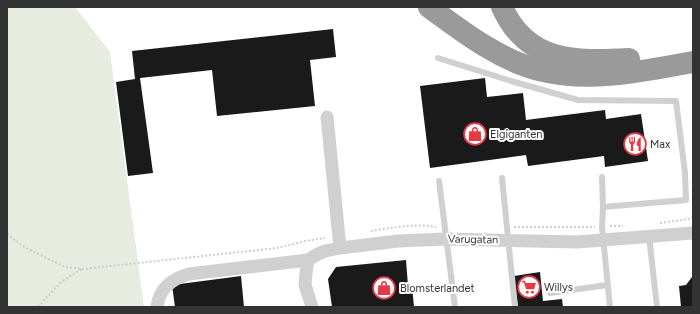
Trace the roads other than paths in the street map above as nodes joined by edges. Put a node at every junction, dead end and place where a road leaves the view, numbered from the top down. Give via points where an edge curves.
1 (429, 7) edge
2 (502, 7) edge
3 (693, 49) edge
4 (438, 58) dead end
5 (693, 62) edge
6 (327, 117) dead end
7 (602, 177) dead end
8 (502, 178) dead end
9 (439, 181) dead end
10 (603, 207) junction
11 (692, 232) edge
12 (649, 236) junction
13 (446, 239) junction
14 (508, 240) junction
15 (603, 240) junction
16 (340, 248) junction
17 (308, 260) junction
18 (608, 285) junction
19 (550, 292) dead end
20 (157, 307) edge
21 (312, 307) edge
22 (455, 307) edge
23 (515, 307) edge
24 (610, 307) edge
25 (658, 307) edge

1 - 5 highway via 500,54 538,70 567,75 600,76
2 - 3 highway via 514,29 529,43 566,58 632,59
4 - 10 lane via 578,100 676,102 686,200
6 - 16 street
7 - 10 lane
8 - 14 lane
9 - 13 lane
10 - 15 lane
11 - 12 street, Varugatan
12 - 15 street, Varugatan
12 - 25 lane
13 - 14 street, Varugatan
13 - 16 street, Varugatan via 398,241
13 - 22 lane
14 - 15 street, Varugatan
14 - 23 lane
15 - 18 lane
16 - 17 street, Varugatan via 320,253
17 - 20 street, Varugatan via 185,275 162,289
17 - 21 street via 305,285
18 - 19 lane
18 - 24 lane

